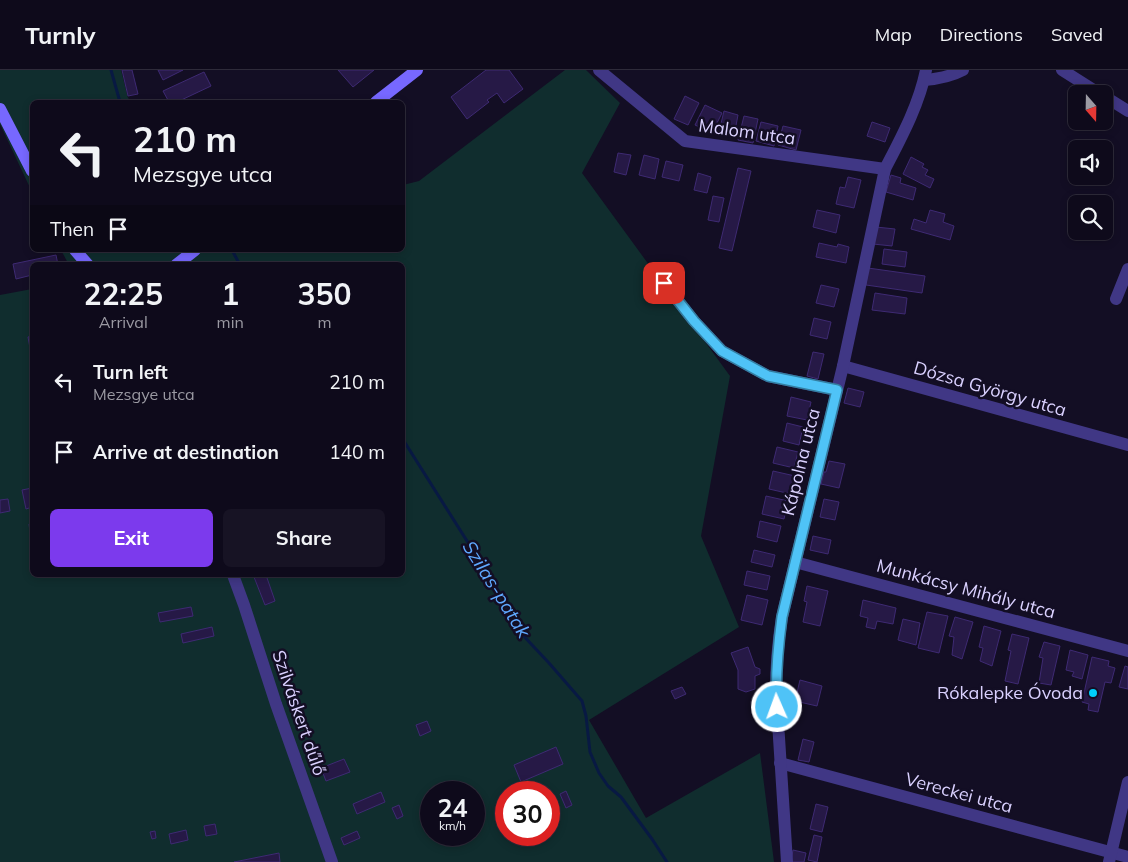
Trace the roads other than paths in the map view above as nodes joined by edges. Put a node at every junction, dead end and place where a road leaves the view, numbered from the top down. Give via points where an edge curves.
1 (417, 70) edge
2 (599, 70) edge
3 (963, 70) edge
4 (1062, 70) edge
5 (925, 75) edge
6 (1086, 85) edge
7 (379, 100) edge
8 (1113, 102) edge
9 (0, 109) edge
10 (1128, 111) edge
11 (30, 167) edge
12 (885, 169) junction
13 (77, 252) edge
14 (192, 252) edge
15 (85, 262) edge
16 (180, 262) edge
17 (1128, 270) edge
18 (664, 283) dead end
19 (1116, 299) dead end
20 (843, 366) junction
21 (837, 390) junction
22 (1128, 445) edge
23 (795, 562) junction
24 (234, 577) edge
25 (1128, 651) edge
26 (780, 764) junction
27 (1128, 782) edge
28 (1110, 857) edge
29 (1128, 857) edge
30 (332, 862) edge
31 (788, 862) edge

1 - 7 main road
2 - 12 street, Malom utca via 685,141
3 - 5 street via 940,79
4 - 6 street
5 - 12 street, Kápolna utca via 912,112
8 - 10 street
9 - 11 main road
12 - 20 street, Kápolna utca
13 - 15 main road
14 - 16 main road
17 - 19 street
18 - 21 street via 722,351 768,376
20 - 21 street, Kápolna utca
20 - 22 street, Dózsa György utca
21 - 23 street, Kápolna utca
23 - 25 street, Munkácsy Mihály utca
23 - 26 street, Kápolna utca via 782,617 776,670
24 - 30 street, Szilváskert dűlő
26 - 28 street, Vereckei utca
26 - 31 street, Kápolna utca
27 - 28 street
28 - 29 street, Vereckei utca

